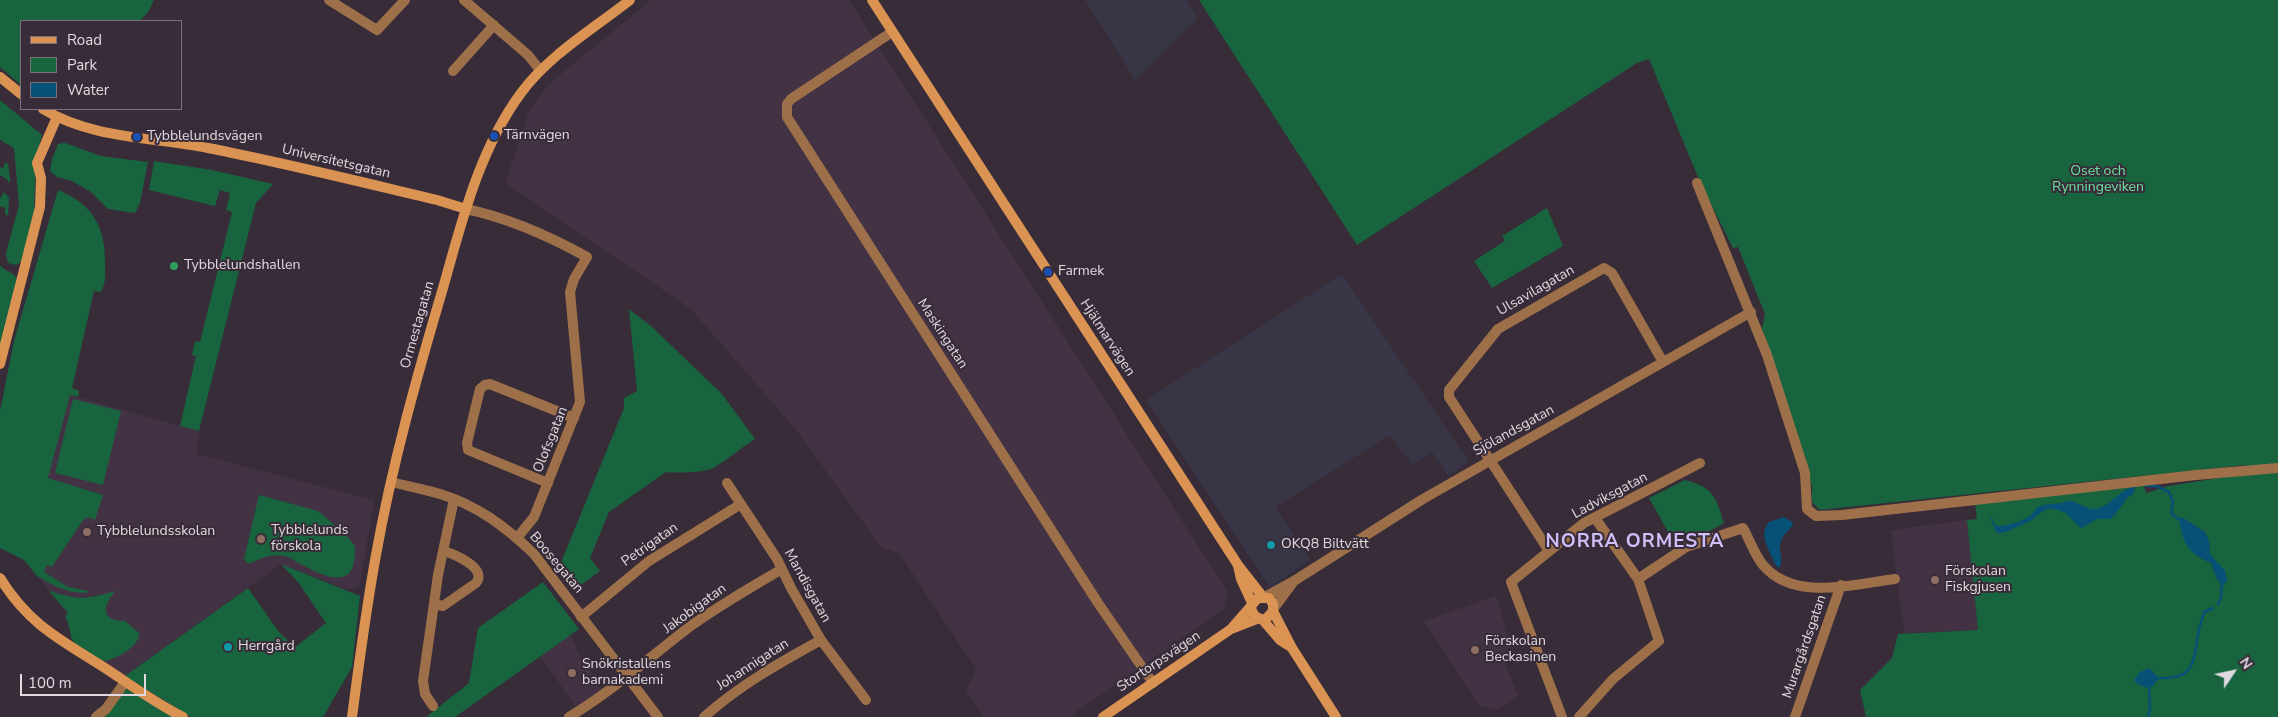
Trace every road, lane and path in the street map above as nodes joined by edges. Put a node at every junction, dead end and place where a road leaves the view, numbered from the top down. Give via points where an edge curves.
1 (328, 0) edge
2 (405, 0) edge
3 (466, 0) edge
4 (630, 0) edge
5 (872, 0) edge
6 (494, 25) junction
7 (892, 32) junction
8 (540, 70) junction
9 (453, 71) dead end
10 (0, 77) edge
11 (20, 93) edge
12 (45, 110) edge
13 (56, 117) junction
14 (1697, 183) dead end
15 (466, 209) junction
16 (587, 257) joint
17 (1751, 312) junction
18 (1663, 362) junction
19 (0, 364) edge
20 (574, 418) junction
21 (1490, 460) junction
22 (1700, 463) dead end
23 (2278, 468) edge
24 (391, 482) junction
25 (548, 483) junction
26 (727, 483) dead end
27 (454, 499) junction
28 (741, 504) junction
29 (1596, 518) junction
30 (517, 538) junction
31 (443, 551) junction
32 (1549, 551) junction
33 (1238, 565) junction
34 (782, 569) junction
35 (0, 578) edge
36 (1638, 578) junction
37 (1895, 579) dead end
38 (1294, 581) junction
39 (1841, 586) junction
40 (1264, 597) junction
41 (434, 604) junction
42 (1252, 605) junction
43 (1274, 610) junction
44 (581, 617) junction
45 (1260, 619) junction
46 (1231, 629) junction
47 (821, 640) junction
48 (1292, 648) junction
49 (627, 676) junction
50 (125, 682) junction
51 (1153, 683) junction
52 (866, 700) dead end
53 (433, 706) dead end
54 (96, 717) edge
55 (183, 717) edge
56 (352, 717) edge
57 (569, 717) edge
58 (658, 717) edge
59 (704, 717) edge
60 (1103, 717) edge
61 (1336, 717) edge
62 (1562, 717) edge
63 (1579, 717) edge
64 (1795, 717) edge

1 - 2 street via 377,30
3 - 6 street
4 - 8 street, Ormestagatan
5 - 7 street, Hjälmarvägen
6 - 8 street
6 - 9 street
7 - 33 street, Hjälmarvägen
7 - 51 street, Maskingatan via 797,94 787,104 787,117 1098,603
8 - 15 street, Ormestagatan via 496,131
10 - 11 street
12 - 13 street, Universitetsgatan
13 - 15 street, Universitetsgatan via 106,133 252,156
13 - 19 street via 38,163 40,207
14 - 17 street
15 - 16 street, Universitetsgatan via 525,227
15 - 24 street, Ormestagatan
16 - 20 street, Olofsgatan via 570,292 580,398
17 - 18 street, Sjölandsgatan
17 - 23 street via 1805,473 1805,504 1816,516
18 - 21 street, Sjölandsgatan
18 - 21 street, Ulsavilagatan via 1612,273 1604,268 1588,276 1498,329 1449,390 1450,398
20 - 25 street, Olofsgatan
20 - 25 street via 490,384 480,390 468,450
21 - 32 street
21 - 38 street, Sjölandsgatan
22 - 29 street, Ladviksgatan
24 - 27 street, Boosegatan
24 - 56 street, Ormestagatan via 376,554
25 - 30 street, Olofsgatan via 532,521
26 - 28 street, Mandisgatan
27 - 30 street, Boosegatan via 494,520
27 - 31 street
28 - 34 street, Mandisgatan
28 - 44 street, Petrigatan via 649,561
29 - 32 street, Ladviksgatan via 1584,523
29 - 36 street
30 - 44 street, Boosegatan via 534,554
31 - 41 street
31 - 41 street via 475,568 479,578 444,606
32 - 62 street, Ladviksgatan via 1511,582
33 - 40 street, Hjälmarvägen
33 - 42 street, Hjälmarvägen
34 - 47 street, Mandisgatan
34 - 49 street, Jakobigatan via 688,628
35 - 50 street via 20,606 42,627
36 - 39 street via 1686,547 1743,528 1762,563 1780,580 1804,587
36 - 63 street via 1659,641 1620,672
37 - 39 street
38 - 40 street, Sjölandsgatan
38 - 43 street, Sjölandsgatan
39 - 64 street, Murargårdsgatan
40 - 42 street
40 - 43 street via 1272,601
41 - 53 street via 423,680 425,694
42 - 45 street via 1253,614
42 - 46 street, Stortorpsvägen
43 - 45 street via 1269,617
43 - 48 street
44 - 49 street, Boosegatan
45 - 46 street, Stortorpsvägen
45 - 48 street
46 - 51 street, Stortorpsvägen
47 - 52 street, Mandisgatan
47 - 59 street, Johannigatan via 762,673
48 - 61 street
49 - 57 street, Jakobigatan
49 - 58 street, Boosegatan
50 - 54 street
50 - 55 street
51 - 60 street, Stortorpsvägen

